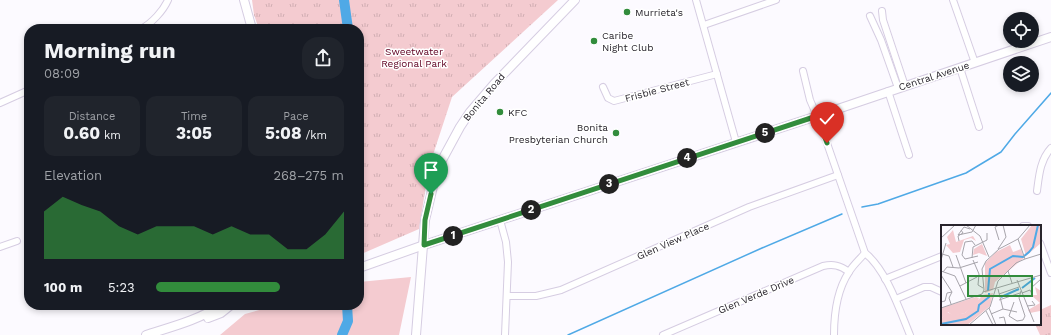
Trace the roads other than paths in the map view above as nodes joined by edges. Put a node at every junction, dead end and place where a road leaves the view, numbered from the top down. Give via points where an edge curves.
1 (168, 0) edge
2 (244, 0) edge
3 (575, 0) edge
4 (696, 0) edge
5 (776, 0) edge
6 (953, 0) edge
7 (882, 11) dead end
8 (870, 16) dead end
9 (152, 24) edge
10 (251, 24) edge
11 (704, 25) junction
12 (1051, 37) edge
13 (975, 63) junction
14 (960, 68) junction
15 (803, 71) dead end
16 (717, 74) junction
17 (902, 87) junction
18 (603, 88) dead end
19 (24, 92) edge
20 (888, 92) junction
21 (0, 103) edge
22 (817, 116) junction
23 (979, 127) dead end
24 (736, 142) junction
25 (1051, 148) edge
26 (910, 155) dead end
27 (838, 175) junction
28 (1037, 192) dead end
29 (500, 220) junction
30 (17, 241) dead end
31 (424, 245) junction
32 (1041, 246) edge
33 (0, 247) edge
34 (865, 253) junction
35 (941, 256) edge
36 (364, 266) edge
37 (849, 272) junction
38 (1051, 273) edge
39 (885, 279) junction
40 (941, 292) edge
41 (507, 296) junction
42 (896, 299) junction
43 (214, 310) edge
44 (225, 310) edge
45 (190, 320) junction
46 (146, 335) edge
47 (416, 335) edge
48 (505, 335) edge
49 (663, 335) edge
50 (834, 335) edge
51 (910, 335) edge

1 - 9 street
2 - 10 main road
3 - 31 main road, Bonita Road via 494,84 460,127 435,178 425,220
4 - 11 street
5 - 11 street
6 - 13 street
7 - 17 street
8 - 17 street
11 - 16 street
12 - 13 main road, Central Avenue
13 - 14 main road, Central Avenue
14 - 17 main road, Central Avenue
14 - 23 street
15 - 22 street
16 - 18 street, Frisbie Street via 614,101 608,98
16 - 24 street
17 - 20 main road, Central Avenue
19 - 21 street
20 - 22 main road, Central Avenue
20 - 26 street
22 - 24 main road, Central Avenue
22 - 27 street
24 - 29 main road, Central Avenue
25 - 28 street via 1041,164
27 - 34 street
27 - 41 street, Glen View Place via 749,207 561,290 536,296
29 - 31 main road, Central Avenue
29 - 41 street via 508,258
30 - 33 street
31 - 36 main road, Central Avenue
31 - 47 main road, Bonita Road
32 - 38 street
34 - 37 street
34 - 39 street
35 - 39 street
37 - 49 street, Glen Verde Drive via 836,265 823,266
37 - 50 street via 837,303
39 - 42 street
40 - 42 street via 924,287
41 - 48 street
42 - 51 street
43 - 45 main road
44 - 45 main road via 198,322
45 - 46 main road

